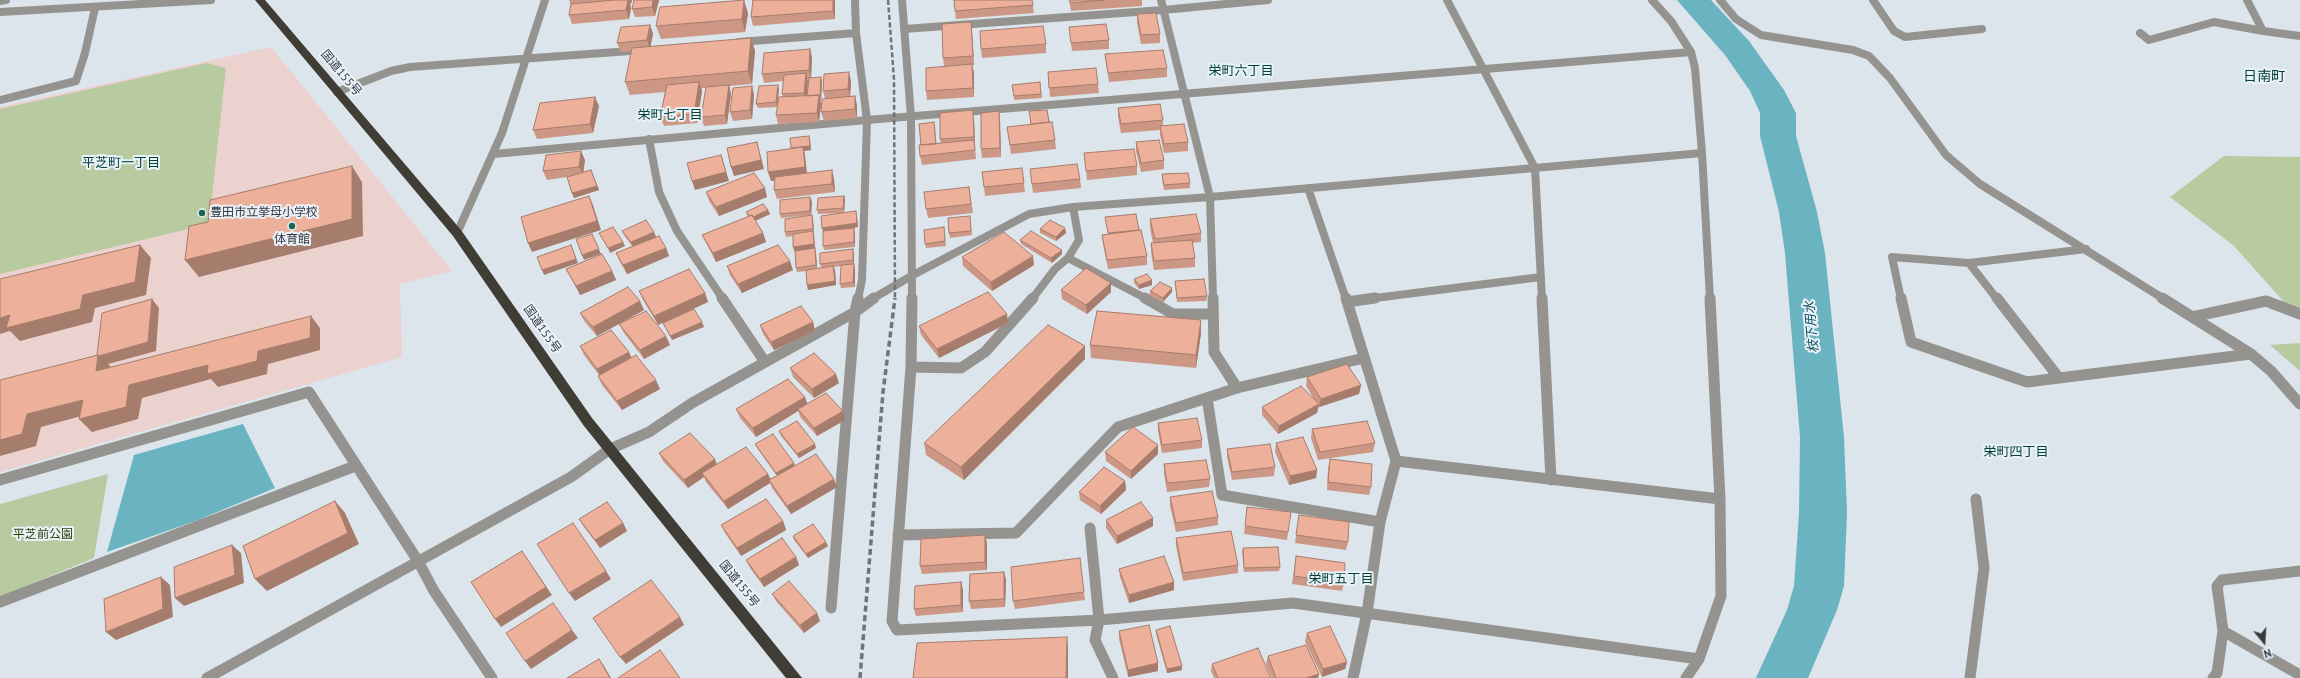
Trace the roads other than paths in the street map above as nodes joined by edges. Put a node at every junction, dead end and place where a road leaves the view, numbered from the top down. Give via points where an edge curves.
1 (0, 0) edge
2 (6, 0) edge
3 (211, 0) edge
4 (260, 0) edge
5 (545, 0) edge
6 (855, 0) edge
7 (902, 0) edge
8 (1161, 0) edge
9 (1268, 0) edge
10 (1447, 0) edge
11 (1652, 0) edge
12 (1720, 0) edge
13 (1873, 0) edge
14 (2248, 0) edge
15 (95, 8) junction
16 (1163, 10) junction
17 (1, 14) edge
18 (904, 29) junction
19 (1982, 29) dead end
20 (2263, 31) junction
21 (856, 33) junction
22 (2140, 33) dead end
23 (2300, 36) edge
24 (730, 43) edge
25 (652, 50) edge
26 (1691, 52) junction
27 (526, 60) junction
28 (1482, 70) junction
29 (337, 92) junction
30 (1184, 94) junction
31 (0, 100) edge
32 (911, 117) junction
33 (867, 120) junction
34 (649, 139) junction
35 (1702, 153) junction
36 (494, 154) junction
37 (1535, 168) junction
38 (1308, 188) junction
39 (1210, 197) junction
40 (1073, 207) junction
41 (457, 233) junction
42 (2086, 249) junction
43 (1068, 258) junction
44 (1969, 263) junction
45 (913, 275) junction
46 (1541, 277) junction
47 (1347, 302) junction
48 (855, 312) junction
49 (1213, 314) junction
50 (2300, 314) edge
51 (2192, 317) junction
52 (2251, 354) junction
53 (1364, 358) junction
54 (765, 362) junction
55 (911, 367) junction
56 (2059, 378) junction
57 (1237, 388) junction
58 (1207, 398) junction
59 (2300, 404) edge
60 (610, 449) junction
61 (1396, 460) junction
62 (355, 466) junction
63 (0, 480) edge
64 (1551, 480) junction
65 (1976, 499) dead end
66 (1720, 500) junction
67 (1380, 522) junction
68 (1090, 528) dead end
69 (898, 535) junction
70 (418, 561) junction
71 (2300, 571) edge
72 (0, 602) edge
73 (831, 608) dead end
74 (1367, 613) junction
75 (1099, 620) junction
76 (2223, 631) junction
77 (1699, 659) junction
78 (2300, 675) edge
79 (207, 678) edge
80 (492, 678) edge
81 (795, 678) edge
82 (1113, 678) edge
83 (1353, 678) edge
84 (1686, 678) edge
85 (1970, 678) edge
86 (2213, 678) edge

1 - 2 street
3 - 15 street
4 - 29 highway, 国道155号
5 - 27 street
6 - 21 street
7 - 18 street
8 - 16 street
9 - 16 street
10 - 28 street
11 - 26 street via 1671,21
12 - 42 street via 1736,19 1761,35 1853,50 1869,56 1890,78 1946,155 1980,184
13 - 19 street via 1894,31 1905,37
14 - 20 street
15 - 17 street
15 - 31 street via 76,81
16 - 18 street
16 - 30 street
18 - 32 street
20 - 22 street via 2214,22 2149,40
20 - 23 street
21 - 24 street
21 - 33 street
25 - 27 street
26 - 28 street
26 - 35 street via 1695,68
27 - 29 street via 400,68
27 - 36 street
28 - 30 street
28 - 37 street
29 - 41 highway, 国道155号
30 - 32 street
30 - 39 street
32 - 33 street
32 - 45 street
33 - 34 street
33 - 48 street via 862,280
34 - 36 street
34 - 54 street via 659,192 677,231
35 - 37 street
35 - 66 street
36 - 41 street
37 - 38 street
37 - 46 street
38 - 39 street
38 - 47 street
39 - 40 street
39 - 49 street
40 - 43 street via 1079,240
40 - 45 street via 1029,214
41 - 60 highway, 国道155号 via 588,422
42 - 44 street
42 - 51 street
43 - 49 street via 1173,314
43 - 55 street via 1055,269 985,352 961,368
44 - 56 street
44 - 56 street via 1892,257 1911,342 2027,382
45 - 48 street
45 - 55 street
46 - 47 street
46 - 64 street
47 - 53 street
48 - 54 street
48 - 73 street
49 - 57 street via 1214,352
50 - 51 street via 2266,301
51 - 52 street
52 - 56 street
52 - 59 street via 2271,371
53 - 57 street
53 - 61 street
54 - 60 street via 692,403 649,432
55 - 69 street
57 - 58 street
58 - 67 street via 1222,495
58 - 69 street via 1118,427 1016,533
60 - 70 street via 571,477
60 - 81 highway, 国道155号
61 - 64 street
61 - 67 street
62 - 63 street via 309,392
62 - 70 street
62 - 72 street
64 - 66 street
65 - 85 street via 1984,568
66 - 77 street via 1722,596
67 - 74 street
68 - 75 street
69 - 75 street via 892,621 897,630
70 - 79 street
70 - 80 street via 434,591
71 - 76 street via 2222,580 2217,586
74 - 75 street via 1293,603
74 - 77 street
74 - 83 street
75 - 82 street via 1095,640
76 - 78 street
76 - 86 street
77 - 84 street

